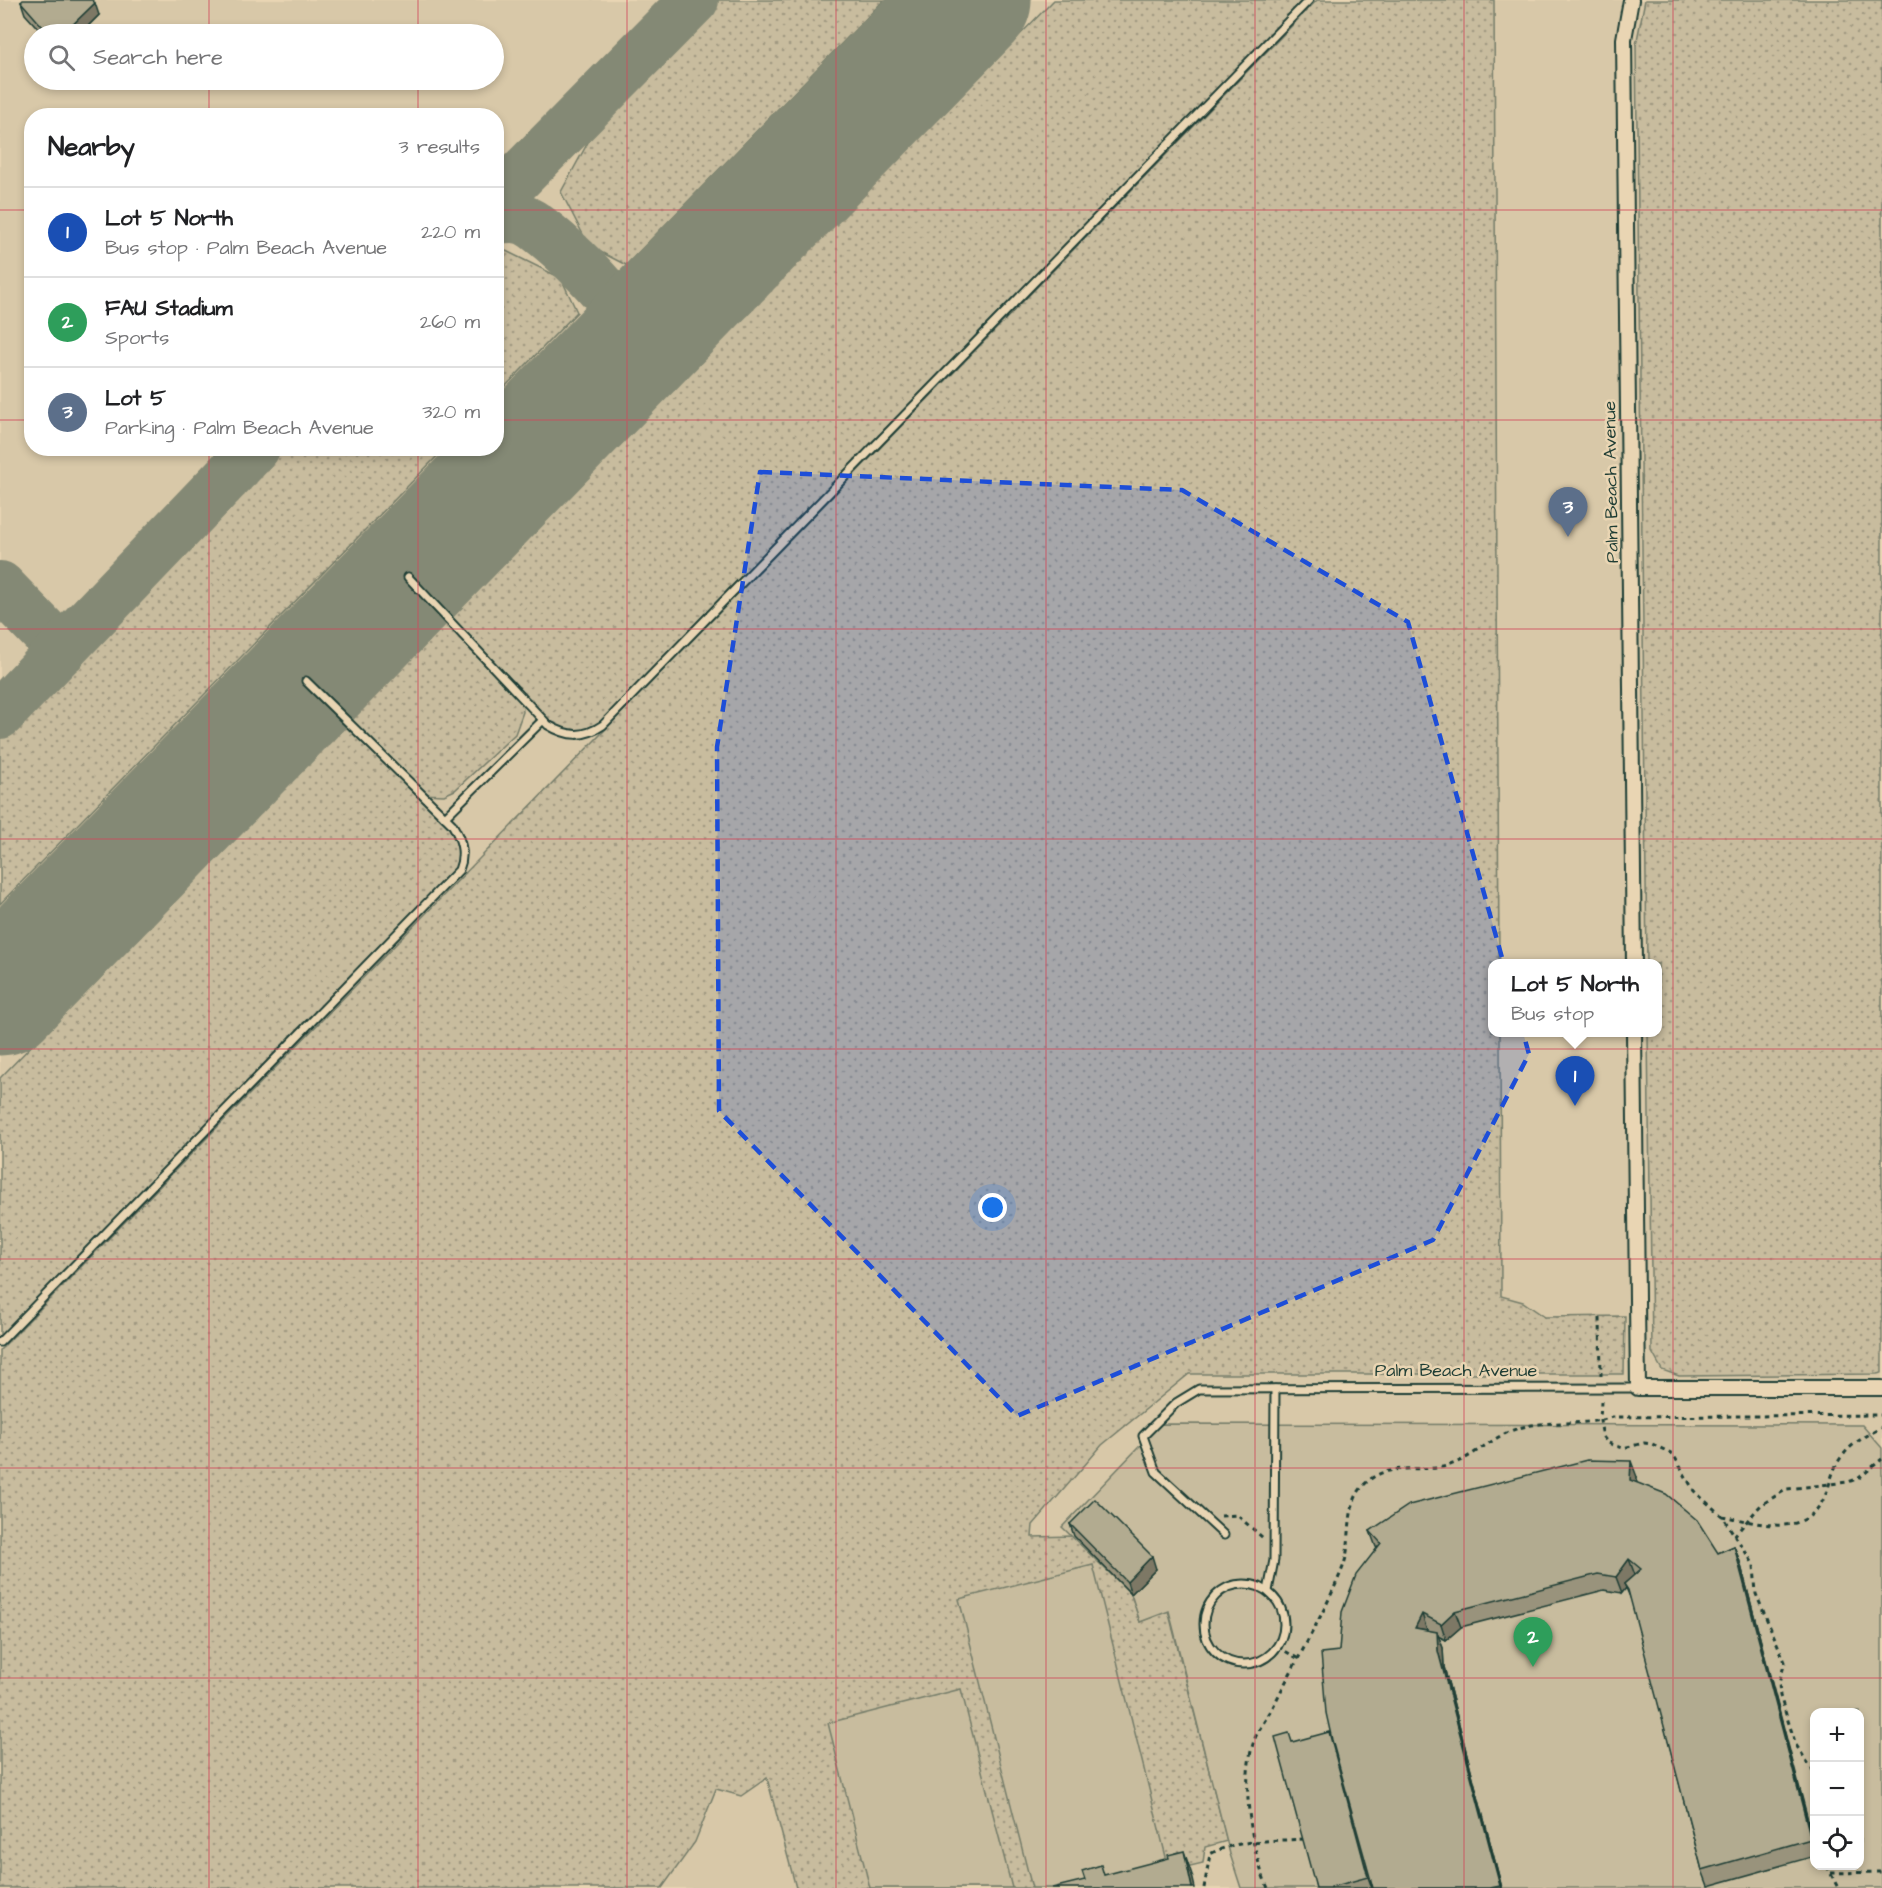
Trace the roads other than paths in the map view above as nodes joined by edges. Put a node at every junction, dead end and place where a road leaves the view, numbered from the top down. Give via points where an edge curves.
1 (1309, 0) edge
2 (1631, 0) edge
3 (408, 577) dead end
4 (306, 681) dead end
5 (543, 720) junction
6 (445, 817) junction
7 (1634, 959) edge
8 (1634, 1037) edge
9 (0, 1342) edge
10 (1638, 1388) junction
11 (1882, 1388) edge
12 (1275, 1389) junction
13 (1224, 1535) dead end
14 (1268, 1591) junction

1 - 5 lane via 603,725 585,735 574,735 559,732
2 - 7 street, Palm Beach Avenue via 1624,39
3 - 5 lane
4 - 6 lane
5 - 6 lane
6 - 9 lane via 459,835 463,850 463,861 453,879
8 - 10 street
10 - 11 street, Palm Beach Avenue
10 - 12 lane, Palm Beach Avenue
12 - 13 lane, Palm Beach Avenue via 1199,1389 1176,1403 1143,1436 1156,1472
12 - 14 lane via 1275,1548
14 - 14 lane via 1253,1584 1237,1584 1222,1590 1210,1602 1204,1617 1204,1634 1224,1660 1239,1665 1261,1661 1278,1647 1285,1618

